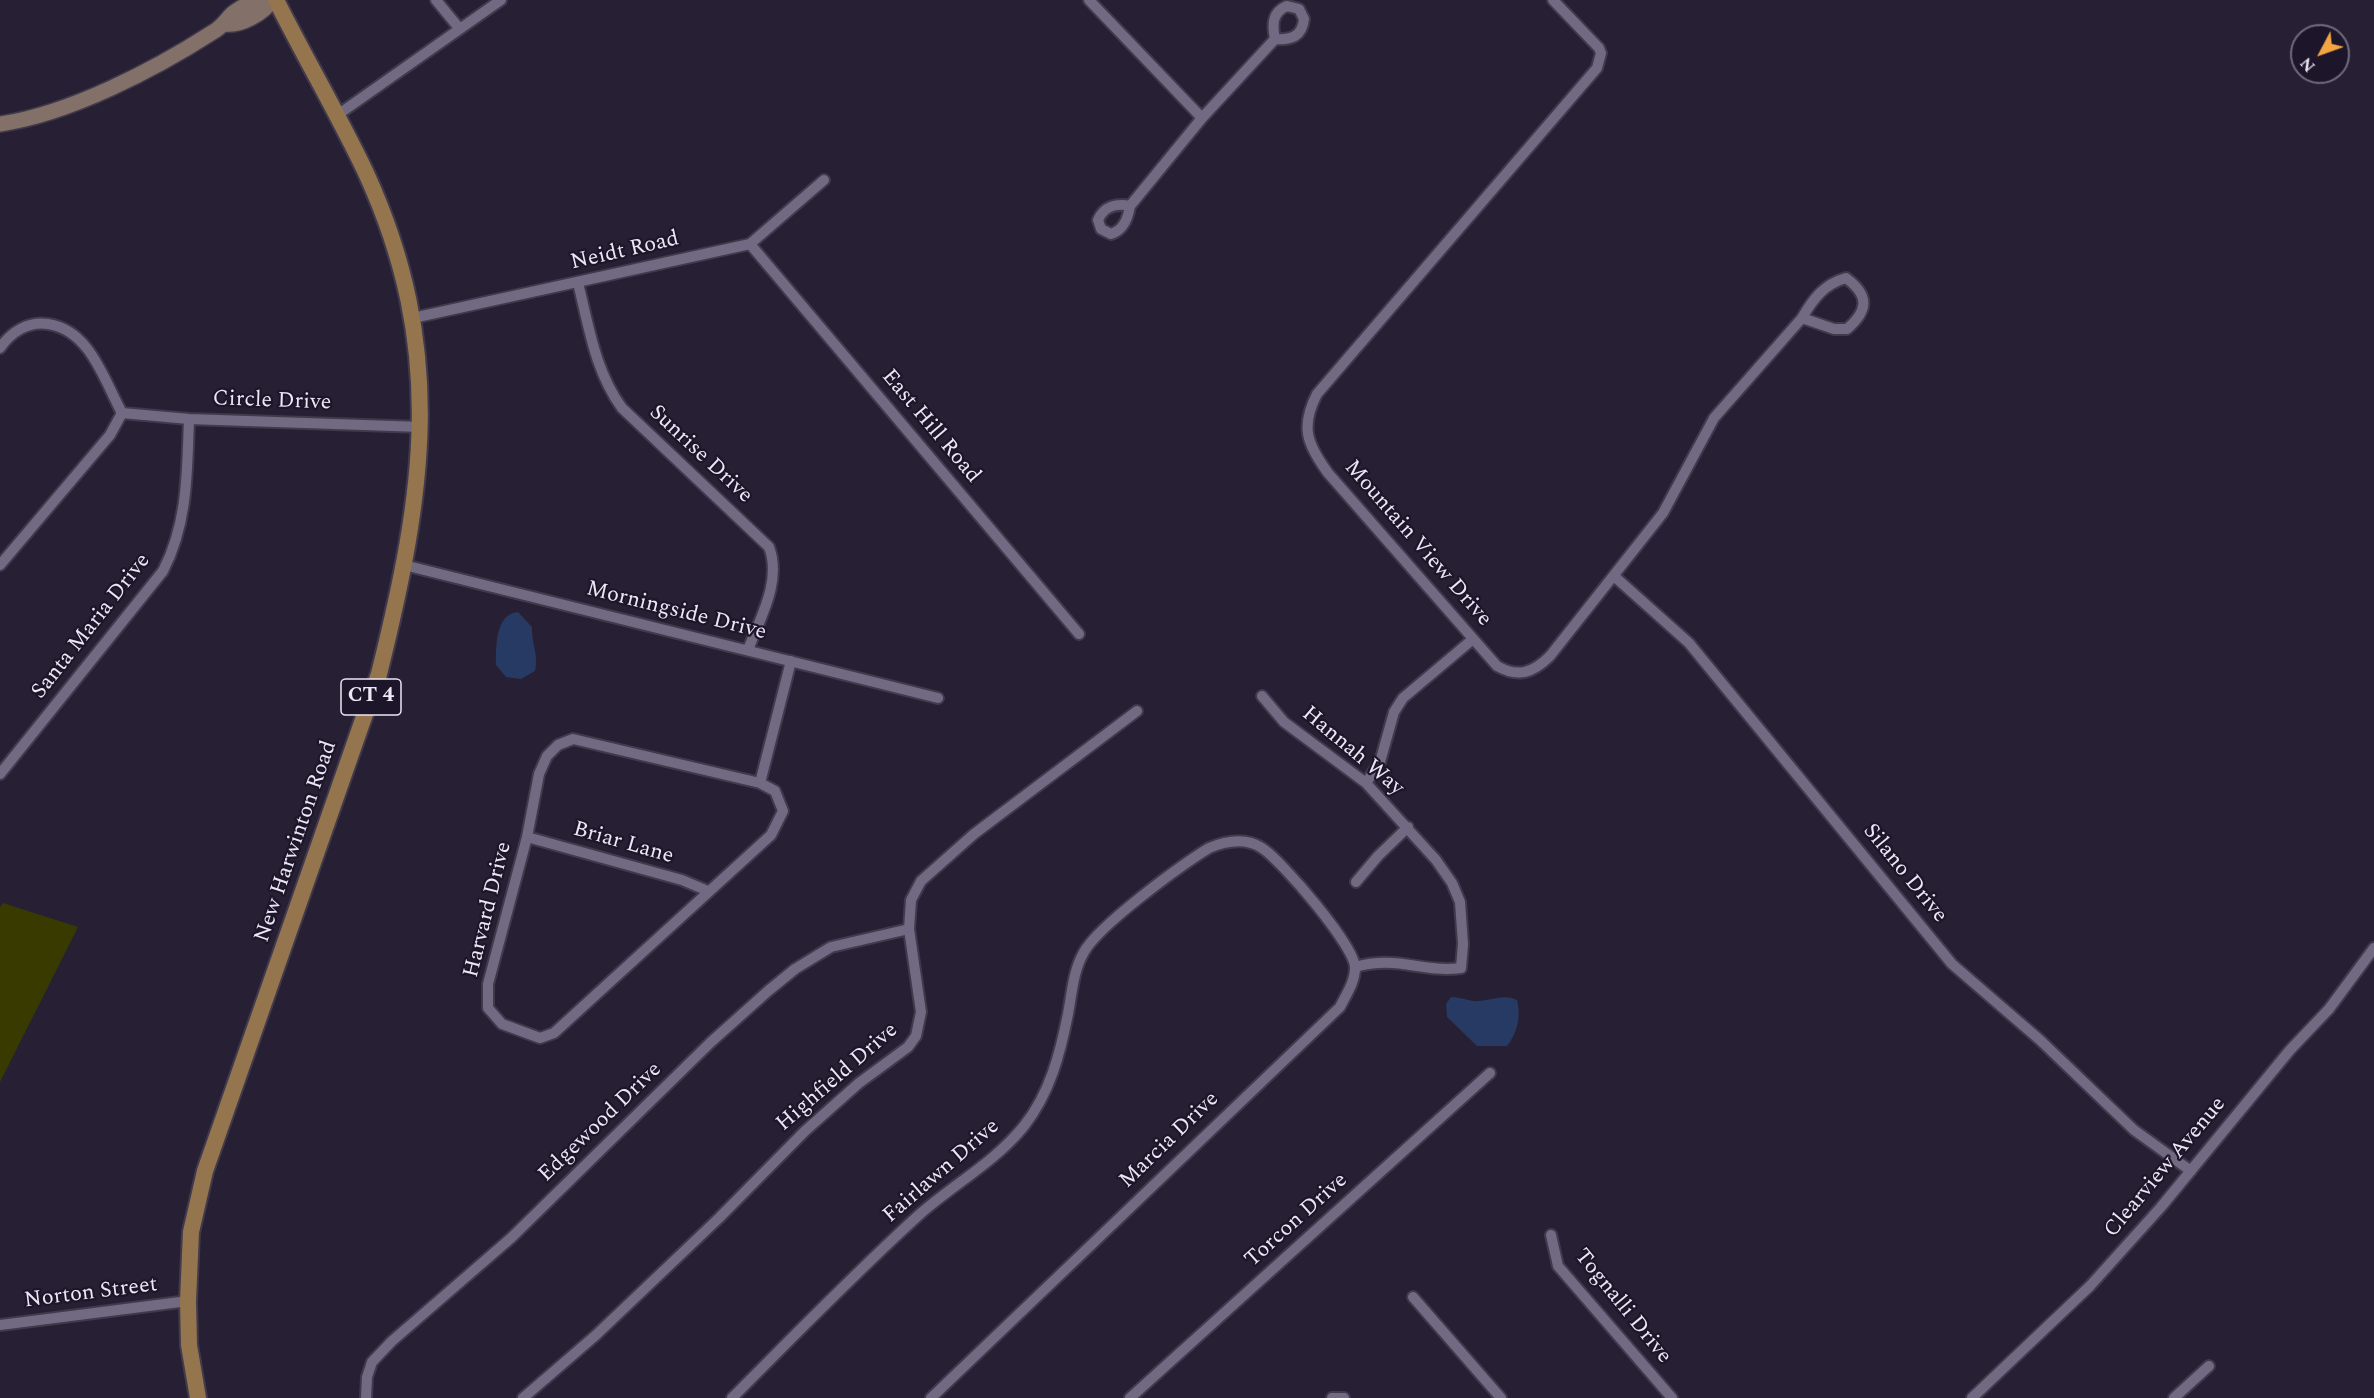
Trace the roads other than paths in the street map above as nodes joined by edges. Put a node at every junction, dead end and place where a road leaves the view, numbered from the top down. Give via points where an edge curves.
1 (256, 0) edge
2 (274, 0) edge
3 (436, 0) edge
4 (501, 0) edge
5 (1089, 0) edge
6 (1553, 0) edge
7 (226, 24) junction
8 (459, 28) junction
9 (1275, 39) dead end
10 (336, 116) junction
11 (1202, 118) junction
12 (0, 124) edge
13 (824, 180) dead end
14 (1130, 206) dead end
15 (750, 244) junction
16 (578, 284) junction
17 (413, 318) junction
18 (1802, 318) junction
19 (0, 348) edge
20 (122, 413) junction
21 (189, 419) junction
22 (421, 427) junction
23 (0, 565) edge
24 (404, 565) junction
25 (1614, 576) junction
26 (1079, 634) dead end
27 (1473, 639) junction
28 (748, 650) junction
29 (791, 661) junction
30 (1262, 696) dead end
31 (938, 698) dead end
32 (1137, 711) dead end
33 (0, 774) edge
34 (760, 783) junction
35 (1365, 783) junction
36 (1408, 828) junction
37 (527, 837) junction
38 (1356, 882) dead end
39 (708, 891) junction
40 (909, 929) junction
41 (2374, 948) edge
42 (1356, 967) junction
43 (1490, 1073) dead end
44 (2191, 1171) junction
45 (1551, 1235) dead end
46 (1413, 1297) dead end
47 (188, 1301) junction
48 (0, 1325) edge
49 (2209, 1366) dead end
50 (198, 1398) edge
51 (366, 1398) edge
52 (524, 1398) edge
53 (732, 1398) edge
54 (931, 1398) edge
55 (1130, 1398) edge
56 (1332, 1398) edge
57 (1344, 1398) edge
58 (1502, 1398) edge
59 (1672, 1398) edge
60 (1972, 1398) edge
61 (2174, 1398) edge

1 - 7 main road via 234,12
2 - 7 main road via 240,22
2 - 10 main road, New Harwinton Road / CT 4
3 - 8 street
4 - 8 street
5 - 11 street
6 - 27 street, Mountain View Drive via 1599,48 1597,68 1317,393 1307,412 1306,427 1318,458
7 - 12 main road via 76,103 52,113
8 - 10 street
9 - 11 street
10 - 17 main road, New Harwinton Road / CT 4 via 366,173 388,228
11 - 14 street
13 - 15 street, Neidt Road
15 - 16 street, Neidt Road
15 - 26 street, East Hill Road
16 - 17 street, Neidt Road
16 - 28 street, Sunrise Drive via 599,370 610,393 770,547 775,562 771,589
17 - 22 main road, New Harwinton Road / CT 4
18 - 18 street, Mountain View Drive via 1830,282 1846,278 1860,288 1865,303 1859,319 1847,329 1834,329
18 - 25 street, Mountain View Drive via 1714,418 1663,513
19 - 20 street via 19,329 38,322 64,326 79,338 94,359
20 - 21 street, Circle Drive
20 - 23 street via 110,435
21 - 22 street, Circle Drive
21 - 33 street, Santa Maria Drive via 187,497 173,552 163,571
22 - 24 main road, New Harwinton Road / CT 4 via 414,512
24 - 28 street, Morningside Drive
24 - 47 main road, New Harwinton Road / CT 4 via 379,674 205,1171 191,1232
25 - 27 street, Mountain View Drive via 1550,656 1530,672 1519,675 1497,666
25 - 44 street, Silano Drive via 1689,643 1952,964 2040,1040 2134,1130
27 - 35 street via 1403,698 1394,712 1380,762
28 - 29 street, Morningside Drive
29 - 31 street, Morningside Drive
29 - 34 street
30 - 35 street, Hannah Way via 1301,736
32 - 40 street, Highfield Drive via 932,868 915,890
34 - 37 street, Harvard Drive via 573,740 558,745 547,756 539,774
34 - 39 street, Harvard Drive via 775,791 783,811 771,835
35 - 36 street, Hannah Way
36 - 38 street
36 - 42 street, Hannah Way via 1452,883 1460,902 1461,968 1444,970 1394,961
37 - 39 street, Briar Lane
37 - 39 street, Harvard Drive via 489,984 488,1008 502,1024 540,1038 554,1033
40 - 51 street, Edgewood Drive via 831,947 768,991 511,1238 392,1341 372,1362
40 - 52 street, Highfield Drive via 921,1012 916,1036 908,1047 859,1083 805,1131 678,1257
41 - 44 street, Clearview Avenue via 2329,1009 2290,1050
42 - 53 street, Fairlawn Drive via 1332,923 1262,848 1251,843 1227,842 1201,853 1105,927 1084,951 1075,974 1056,1067 1041,1100 1011,1141 922,1212
42 - 54 street, Marcia Drive via 1340,1007
43 - 55 street, Torcon Drive
44 - 60 street, Clearview Avenue via 2090,1286
45 - 59 street, Tognalli Drive via 1558,1266
46 - 58 street
47 - 48 street, Norton Street
47 - 50 main road, New Harwinton Road / CT 4 via 189,1346
49 - 61 street
56 - 57 street

